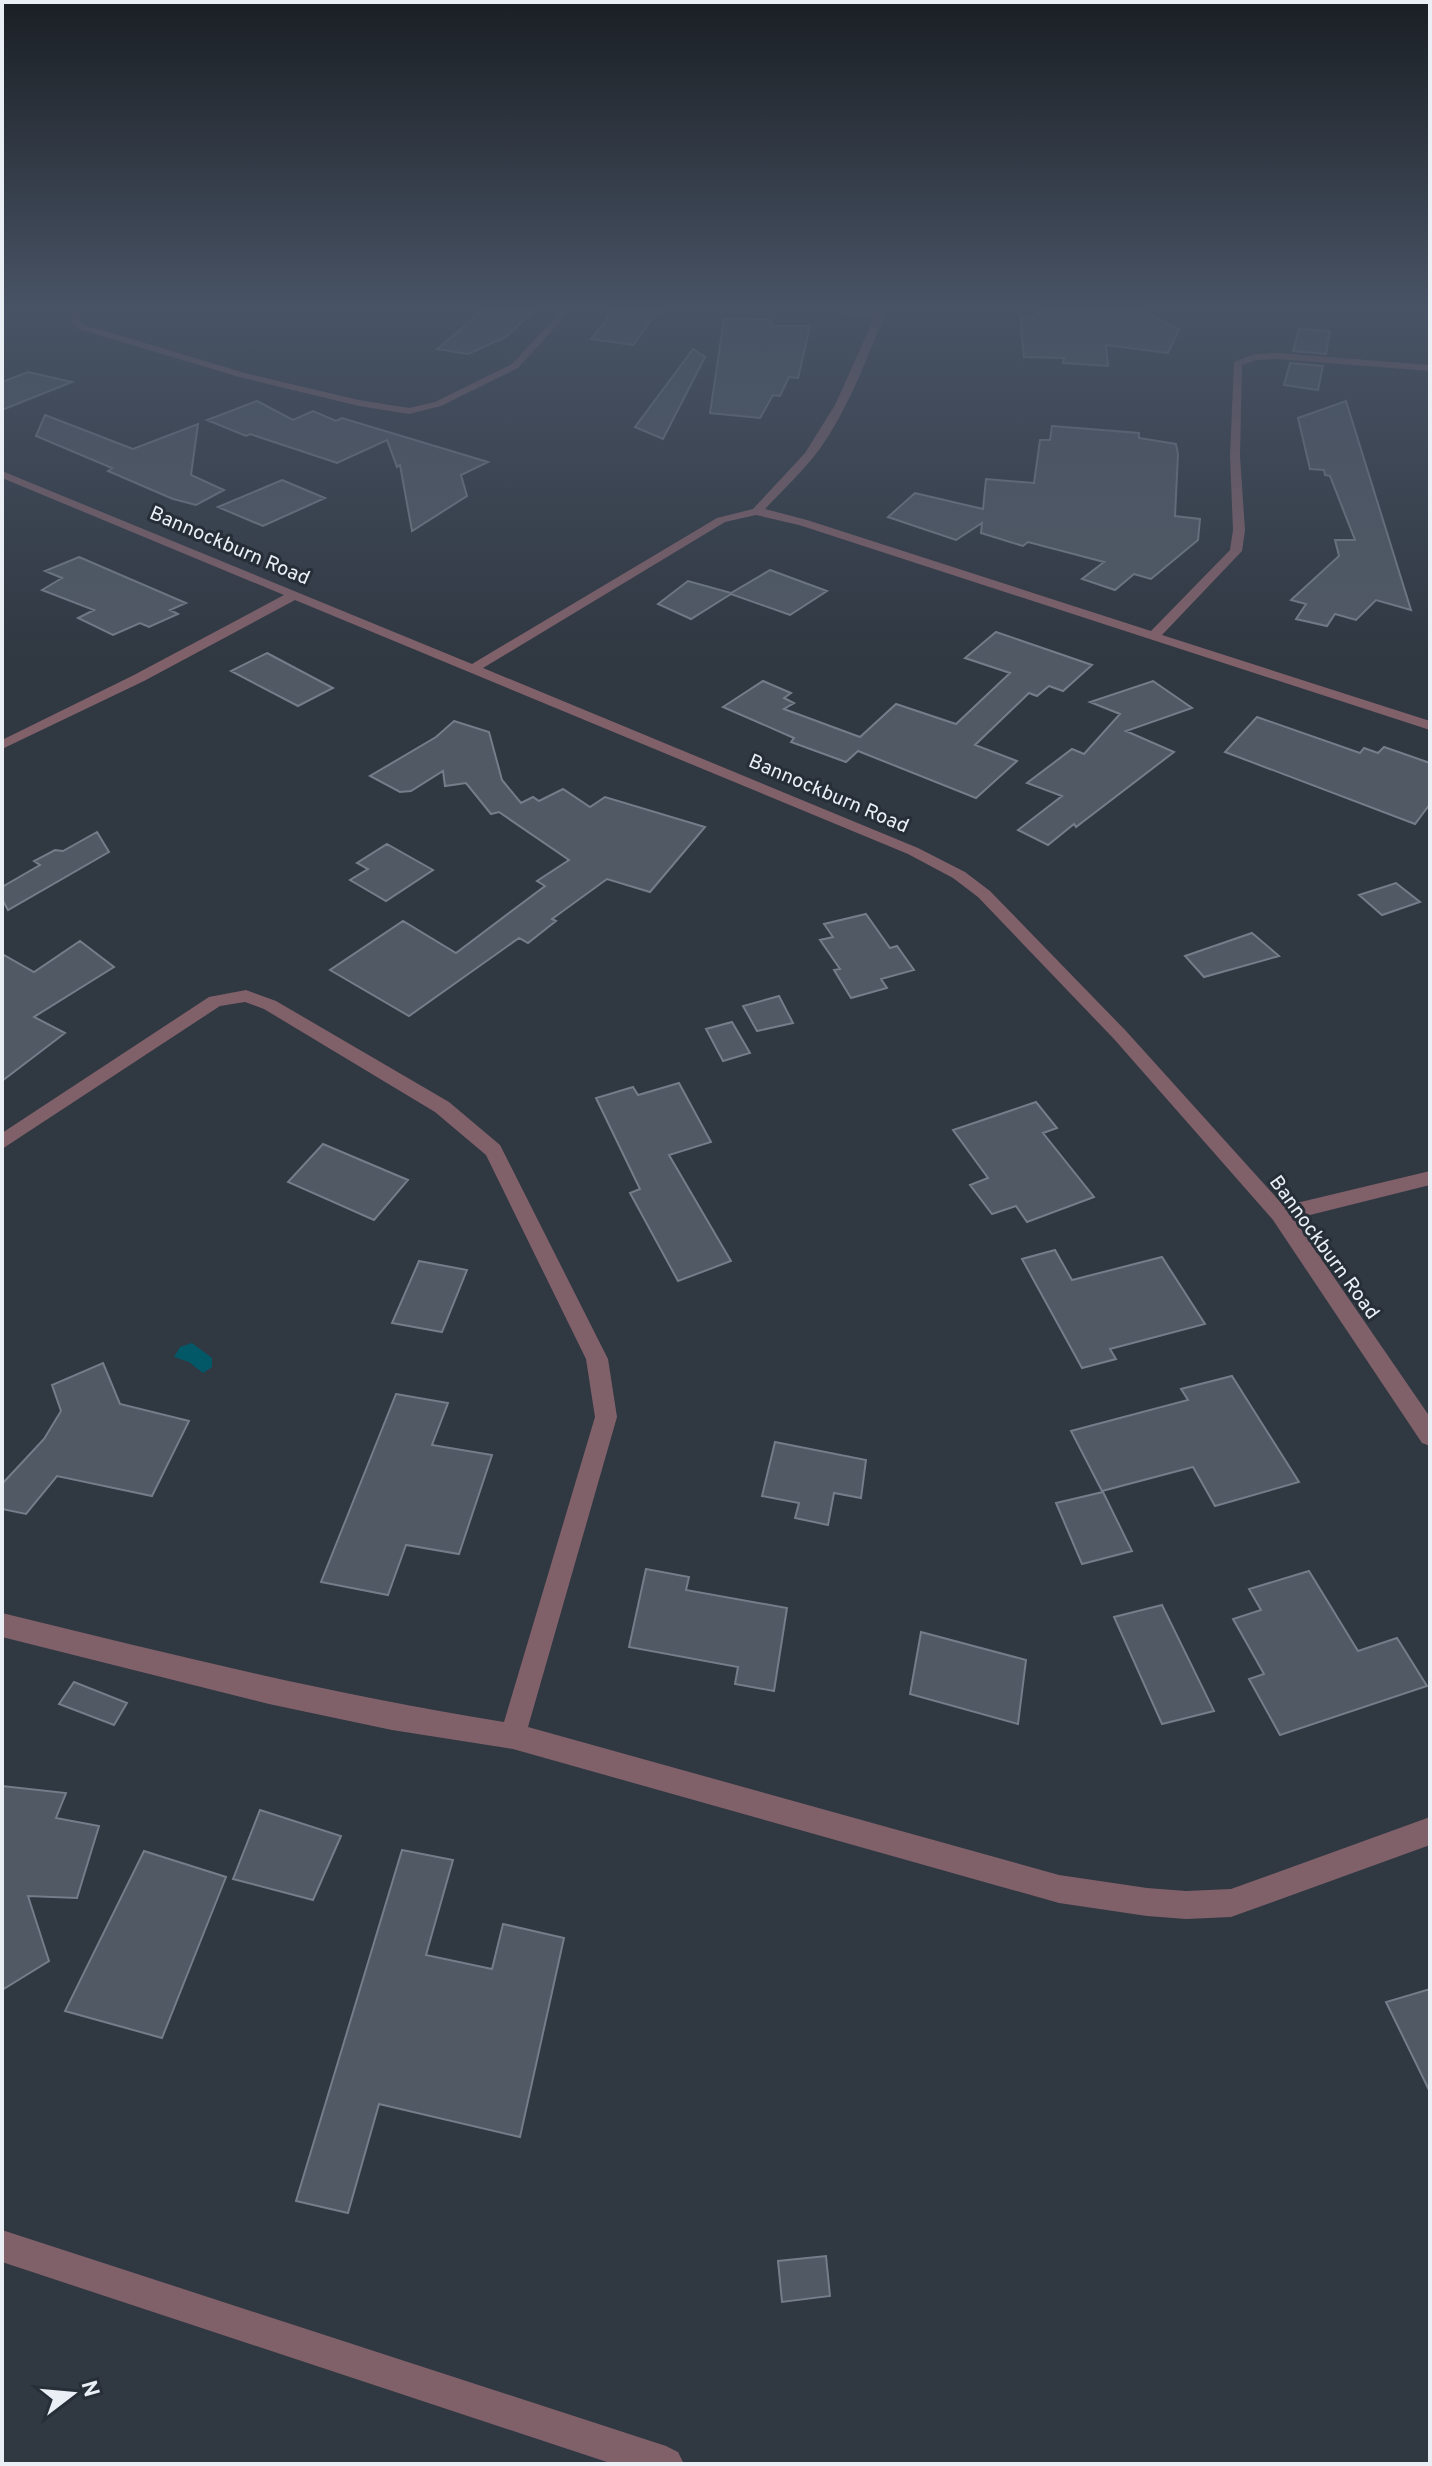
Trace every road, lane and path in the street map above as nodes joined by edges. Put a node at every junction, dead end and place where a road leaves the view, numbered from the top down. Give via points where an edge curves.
1 (828, 426) edge
2 (1236, 426) edge
3 (2, 474) edge
4 (757, 511) junction
5 (294, 595) junction
6 (1153, 637) junction
7 (473, 669) junction
8 (1430, 726) edge
9 (2, 745) edge
10 (2, 1142) edge
11 (1430, 1178) edge
12 (1280, 1215) junction
13 (1430, 1436) edge
14 (2, 1625) edge
15 (513, 1736) junction
16 (1430, 1831) edge
17 (2, 2246) edge
18 (666, 2464) edge

1 - 4 street via 804,462
2 - 6 street via 1236,551
3 - 5 street, Bannockburn Road
4 - 6 street
4 - 7 street via 721,520
5 - 7 street, Bannockburn Road
5 - 9 street
6 - 8 street
7 - 12 street, Bannockburn Road via 913,851 974,885 1120,1035
10 - 15 street via 215,1001 246,996 442,1107 493,1150 589,1339 602,1379 606,1417
11 - 12 street
12 - 13 street, Bannockburn Road
14 - 15 street via 284,1695
15 - 16 street via 1108,1899 1231,1903
17 - 18 street

